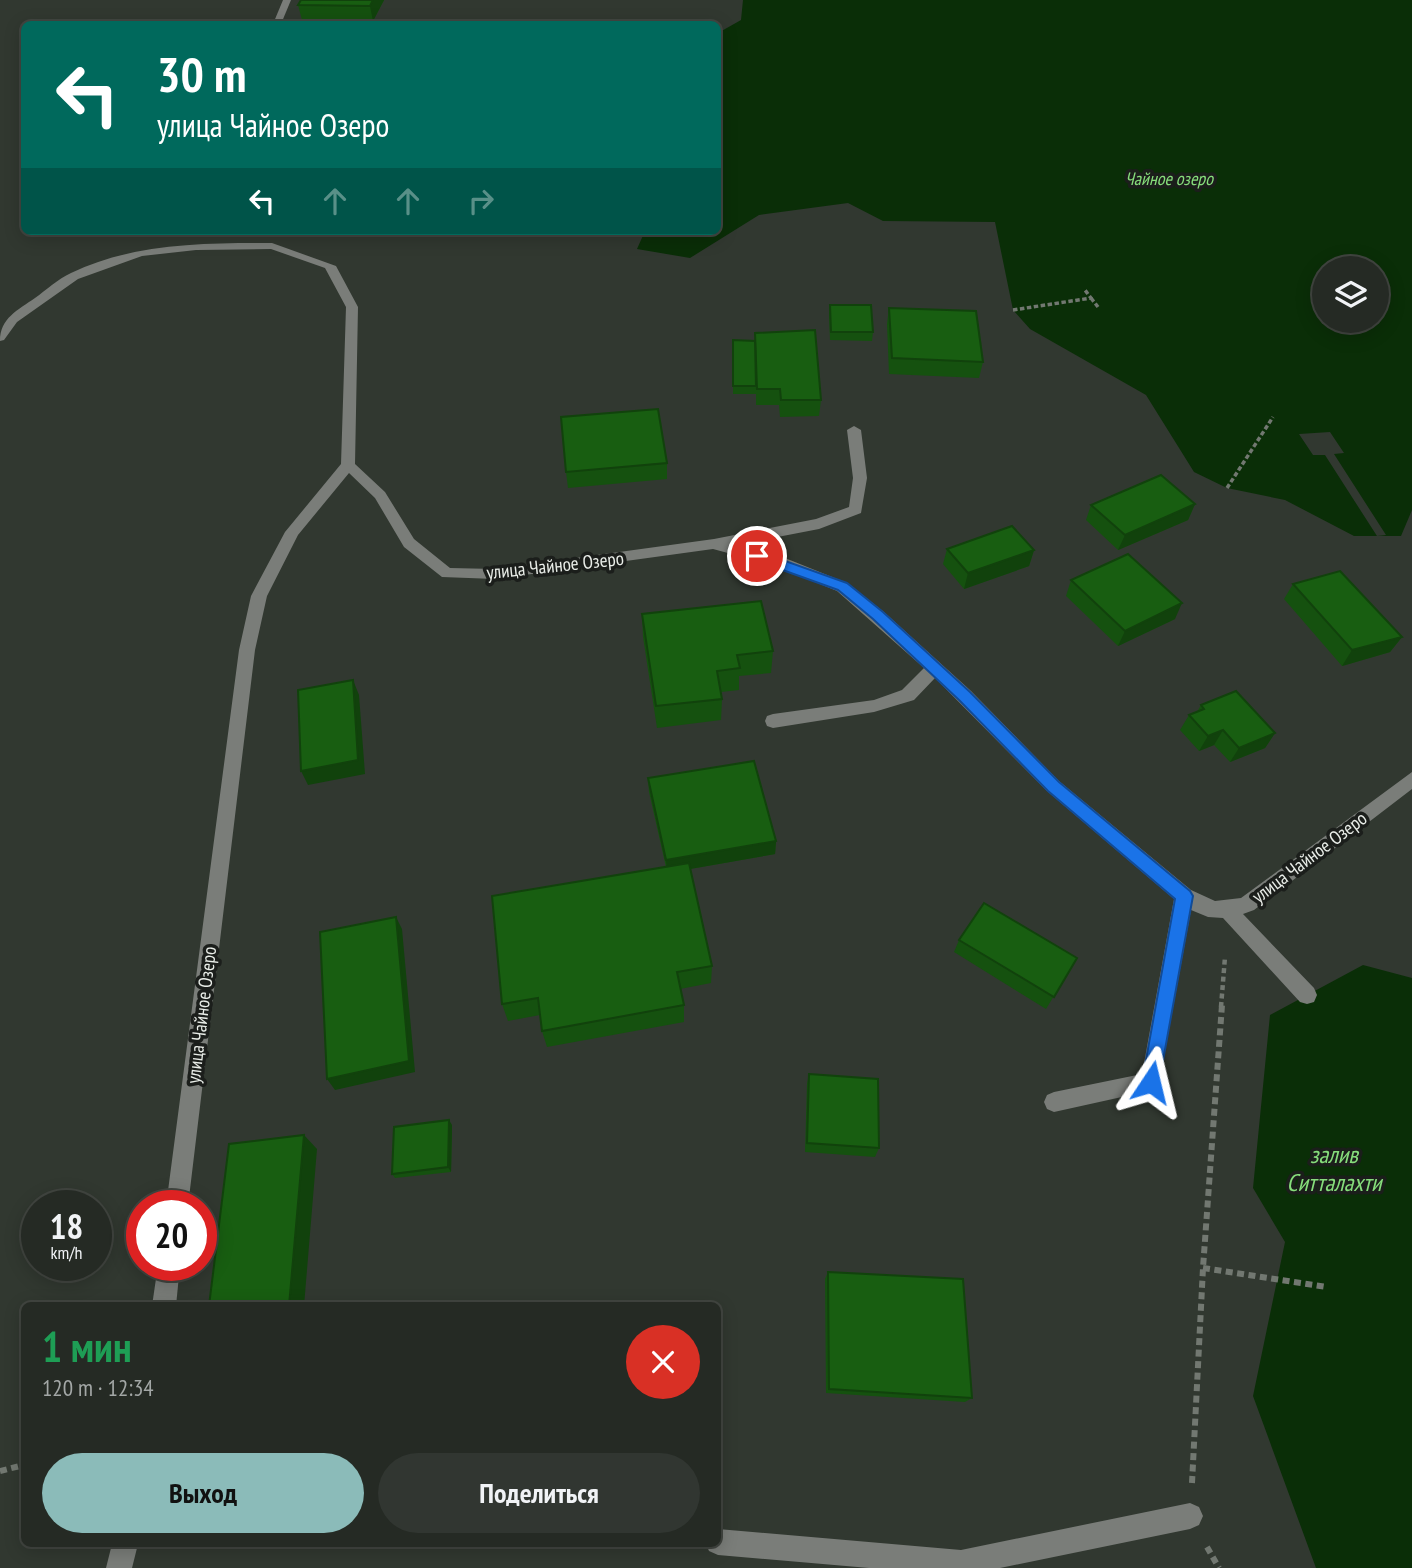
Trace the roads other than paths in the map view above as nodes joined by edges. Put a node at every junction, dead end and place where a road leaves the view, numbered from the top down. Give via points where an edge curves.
1 (287, 0) edge
2 (278, 21) edge
3 (198, 235) edge
4 (197, 247) junction
5 (0, 337) edge
6 (854, 430) dead end
7 (348, 465) junction
8 (713, 544) junction
9 (934, 668) junction
10 (773, 721) dead end
11 (1412, 779) edge
12 (1184, 896) junction
13 (1228, 911) junction
14 (1307, 995) dead end
15 (1054, 1102) dead end
16 (179, 1190) edge
17 (167, 1281) edge
18 (164, 1302) edge
19 (1191, 1516) road end
20 (721, 1542) edge
21 (124, 1547) edge
22 (119, 1568) edge

1 - 2 street
3 - 4 street
4 - 5 street via 139,253 74,276 13,319
4 - 7 street via 272,246 330,265 352,307
6 - 8 street via 860,478 856,510 820,524
7 - 8 street, улица Чайное Озеро via 380,495 409,544 447,573 495,574
7 - 16 street, улица Чайное Озеро via 292,532 259,596 247,650
8 - 9 street, улица Чайное Озеро via 780,562 842,587
9 - 10 street via 908,695 874,706
9 - 12 street, улица Чайное Озеро via 1054,786
11 - 13 street, улица Чайное Озеро via 1247,904
12 - 13 street, улица Чайное Озеро via 1207,910
12 - 15 street via 1151,1082
13 - 14 street
17 - 18 street
19 - 20 street via 961,1563
21 - 22 street

